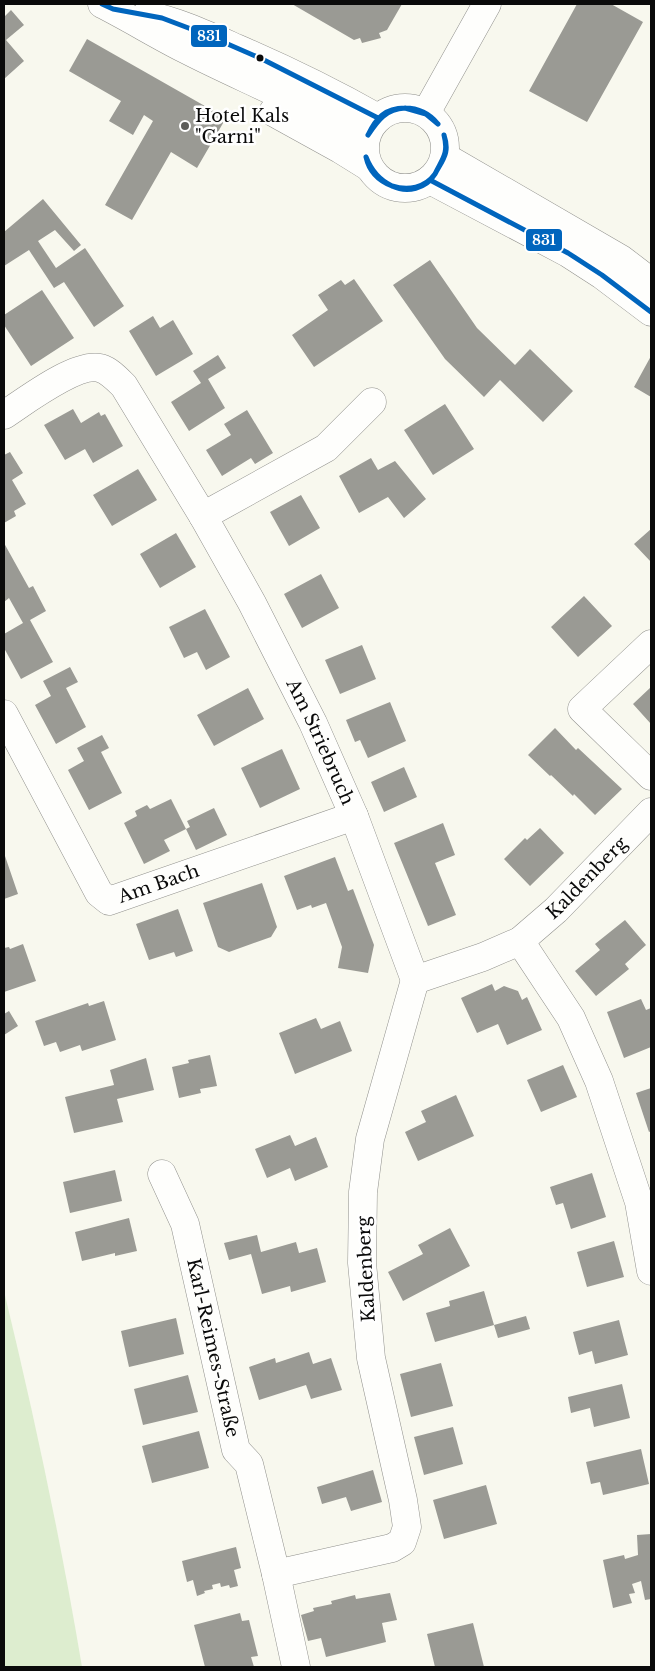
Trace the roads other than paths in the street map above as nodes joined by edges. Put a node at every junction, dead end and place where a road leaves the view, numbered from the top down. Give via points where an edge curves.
1 (487, 4) edge
2 (107, 6) edge
3 (426, 113) junction
4 (378, 118) junction
5 (367, 155) junction
6 (445, 157) junction
7 (430, 180) junction
8 (651, 282) edge
9 (651, 312) edge
10 (372, 402) dead end
11 (4, 415) edge
12 (203, 516) junction
13 (651, 644) edge
14 (4, 714) edge
15 (651, 776) edge
16 (651, 812) edge
17 (354, 816) junction
18 (520, 941) junction
19 (415, 980) junction
20 (162, 1174) dead end
21 (651, 1271) edge
22 (276, 1574) junction
23 (296, 1667) edge

1 - 3 street
2 - 4 street via 162,18 208,35
2 - 5 street via 200,57 337,124
3 - 4 street via 410,107 393,109
3 - 6 street via 443,132
4 - 5 street
5 - 7 street via 376,177 385,184 408,189
6 - 7 street
6 - 8 street via 621,259
7 - 9 street via 568,253
10 - 12 street via 326,448
11 - 12 street, Am Striebruch via 61,378 87,368 99,368 112,374 136,403
12 - 17 street, Am Striebruch via 313,723
13 - 15 street via 582,709
14 - 17 street, Am Bach via 99,893 109,901
16 - 18 street, Kaldenberg via 556,910
17 - 19 street, Am Striebruch
18 - 19 street, Kaldenberg
18 - 21 street via 571,1018 599,1081 639,1202
19 - 22 street, Kaldenberg via 370,1139 363,1192 362,1263 371,1358 407,1527 402,1542 392,1548
20 - 22 street, Karl-Reimes-Straße via 185,1224 236,1450 249,1464
22 - 23 street, Karl-Reimes-Straße

